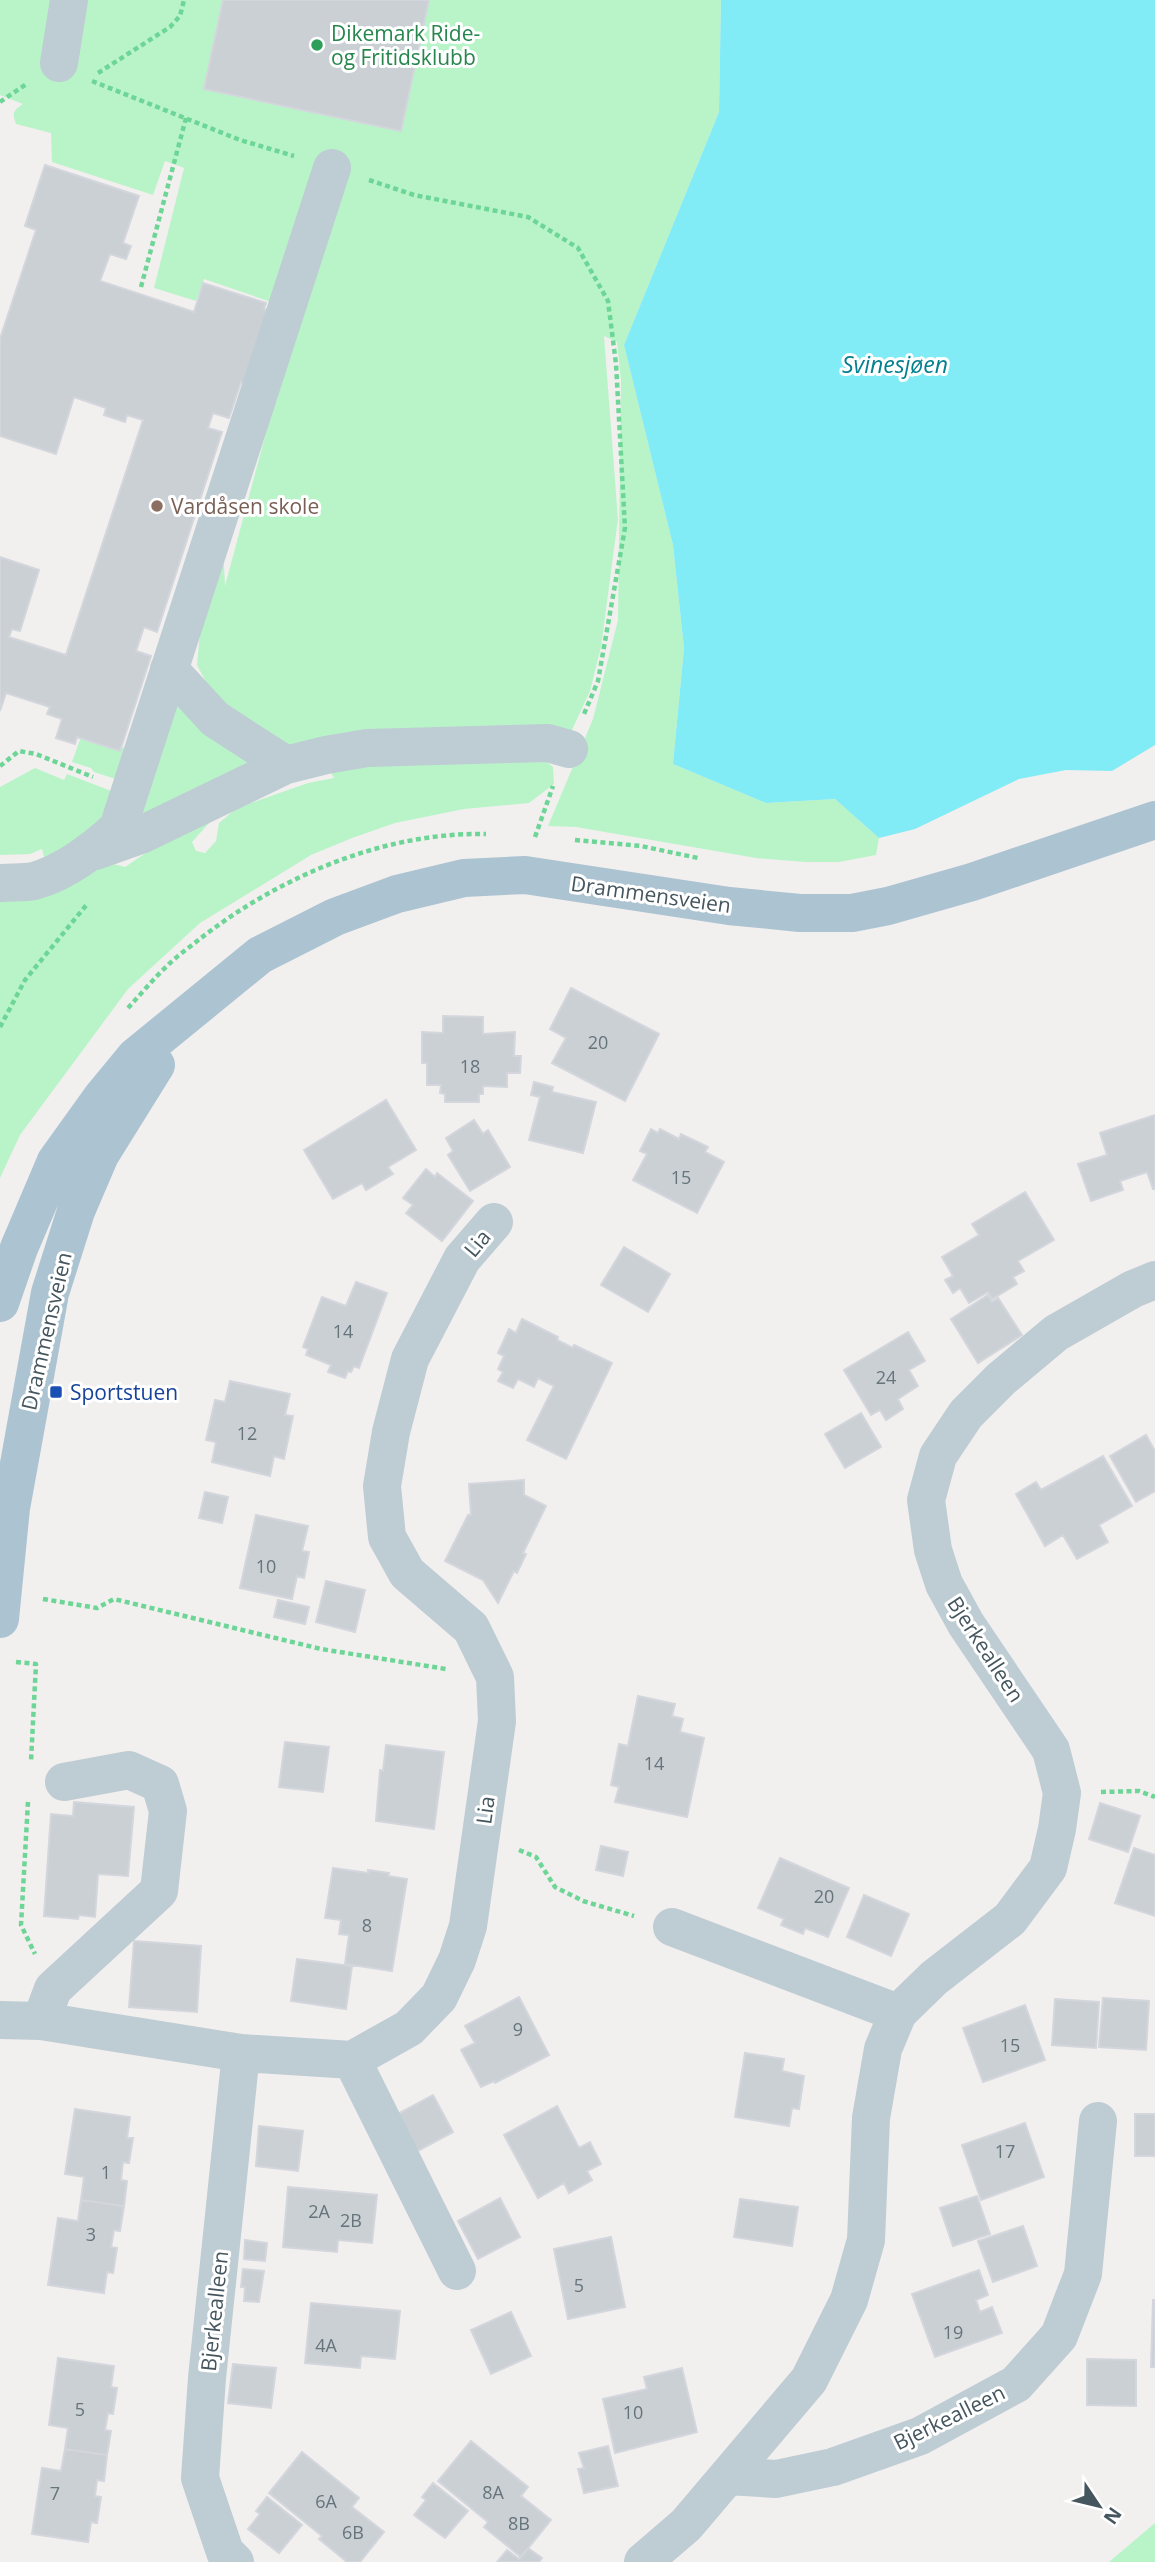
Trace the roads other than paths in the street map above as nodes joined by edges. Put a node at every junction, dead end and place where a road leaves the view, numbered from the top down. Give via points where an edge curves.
1 (69, 0) edge
2 (74, 71) road end
3 (332, 168) road end
4 (169, 669) junction
5 (569, 750) road end
6 (286, 765) junction
7 (1155, 820) edge
8 (93, 851) junction
9 (0, 883) edge
10 (174, 1027) junction
11 (494, 1222) dead end
12 (1155, 1280) edge
13 (0, 1303) edge
14 (6, 1507) edge
15 (0, 1619) edge
16 (47, 1776) road end
17 (672, 1927) road end
18 (47, 2005) junction
19 (898, 2013) junction
20 (0, 2020) edge
21 (241, 2053) junction
22 (352, 2060) junction
23 (1098, 2122) dead end
24 (457, 2271) dead end
25 (729, 2476) junction
26 (235, 2562) edge
27 (643, 2562) edge

1 - 2 street
3 - 4 street
4 - 6 street via 215,719
4 - 8 street via 118,828
5 - 6 street via 548,743 366,748
6 - 8 street via 144,834
7 - 10 main road, Drammensveien via 972,882 852,913 729,906 525,875 464,878 397,894 335,916 260,955
8 - 9 street via 33,881
10 - 13 main road, Drammensveien via 135,1057 56,1161
10 - 14 main road, Drammensveien via 154,1070 100,1155 76,1211 50,1293
11 - 22 street, Lia via 462,1259 410,1359 382,1486 387,1537 407,1573 471,1628 495,1677 497,1721 468,1926 439,1997 409,2028
12 - 19 street, Bjerkealleen via 1056,1333 967,1414 938,1456 926,1500 933,1550 944,1584 1051,1750 1062,1793 1048,1868 1010,1919 934,1978
14 - 15 main road, Drammensveien
16 - 18 street via 129,1770 160,1784 169,1811 159,1891
17 - 19 street
18 - 20 street
18 - 21 street
19 - 25 street, Bjerkealleen via 883,2049 871,2118 866,2240 849,2300 809,2380
21 - 22 street
21 - 26 street, Bjerkealleen via 200,2478 225,2553
22 - 24 street
23 - 25 street, Bjerkealleen via 1083,2274 1059,2336 1016,2384 920,2436 832,2467 776,2479
25 - 27 street, Bjerkealleen via 686,2525

